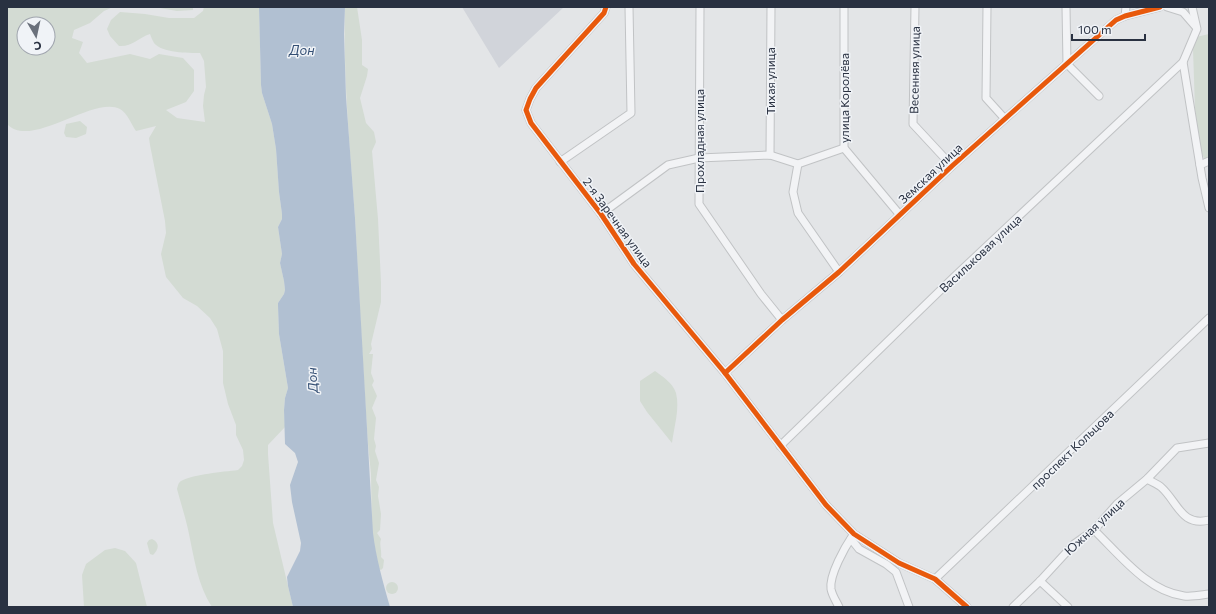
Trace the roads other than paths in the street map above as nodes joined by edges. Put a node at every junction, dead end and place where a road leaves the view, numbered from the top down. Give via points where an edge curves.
1 (606, 7) edge
2 (628, 7) edge
3 (700, 7) edge
4 (771, 7) edge
5 (844, 7) edge
6 (915, 7) edge
7 (987, 7) edge
8 (1066, 7) edge
9 (1126, 7) edge
10 (1160, 7) edge
11 (1167, 7) edge
12 (1192, 7) edge
13 (1125, 16) junction
14 (1197, 29) junction
15 (1183, 62) junction
16 (1067, 64) junction
17 (1099, 96) dead end
18 (1005, 119) junction
19 (844, 148) junction
20 (770, 155) junction
21 (699, 158) junction
22 (1209, 161) edge
23 (560, 162) junction
24 (798, 164) junction
25 (1200, 165) junction
26 (952, 166) junction
27 (1209, 208) edge
28 (601, 214) junction
29 (900, 215) junction
30 (839, 272) junction
31 (1209, 318) edge
32 (782, 320) junction
33 (725, 373) junction
34 (1209, 443) edge
35 (780, 446) junction
36 (1147, 479) junction
37 (1209, 520) edge
38 (1094, 530) junction
39 (852, 536) junction
40 (935, 579) junction
41 (1040, 581) junction
42 (1209, 594) edge
43 (838, 607) edge
44 (909, 607) edge
45 (967, 607) edge
46 (1013, 607) edge
47 (1068, 607) edge

1 - 23 street, 2-я Заречная улица via 604,13 536,88 526,110 532,123
2 - 23 street via 631,113
3 - 21 street, Прохладная улица
4 - 20 street, Тихая улица
5 - 19 street, улица Королёва
6 - 26 street, Весенняя улица via 913,124
7 - 18 street via 986,98
8 - 16 street
9 - 13 street
10 - 13 street, Земская улица
11 - 14 street via 1182,12
12 - 14 street
13 - 16 street, Земская улица via 1116,20
14 - 15 street
15 - 25 street
15 - 35 street, Васильковая улица via 954,277
16 - 17 street
16 - 18 street, Земская улица
18 - 26 street, Земская улица
19 - 24 street
19 - 29 street, улица Королёва
20 - 21 street
20 - 24 street
21 - 28 street via 668,165
21 - 32 street, Прохладная улица via 700,204 761,294
22 - 25 street
23 - 28 street, 2-я Заречная улица
24 - 30 street via 793,192 798,213
25 - 27 street
26 - 29 street, Земская улица
28 - 33 street, 2-я Заречная улица via 634,264
29 - 30 street, Земская улица
30 - 32 street, Земская улица
31 - 40 street, проспект Кольцова
32 - 33 street, Земская улица
33 - 35 street, 2-я Заречная улица
34 - 36 street, Южная улица via 1177,448
35 - 39 street, 2-я Заречная улица
36 - 37 street via 1161,487 1188,519 1200,522
36 - 38 street, Южная улица via 1117,504
38 - 41 street, Южная улица via 1074,544
38 - 42 street via 1140,576 1169,593 1186,596
39 - 40 street
39 - 43 street via 833,574 831,588
39 - 44 street via 859,549 896,572
40 - 45 street
41 - 46 street, Южная улица
41 - 47 street

